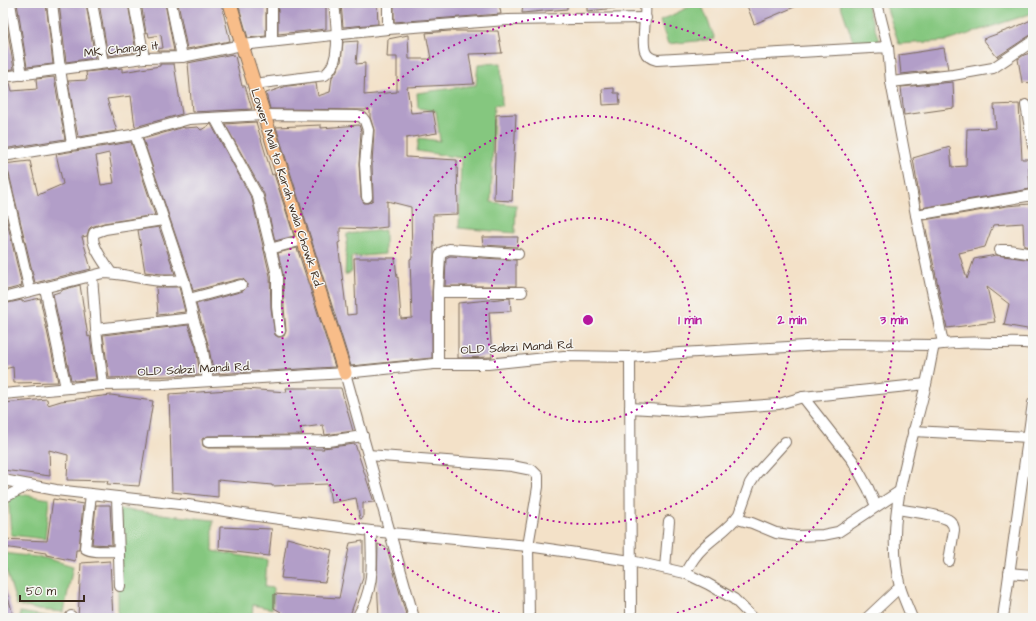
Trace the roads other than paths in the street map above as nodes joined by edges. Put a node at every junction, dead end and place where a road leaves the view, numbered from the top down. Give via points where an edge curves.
1 (10, 3) edge
2 (52, 3) edge
3 (92, 3) edge
4 (134, 3) edge
5 (171, 3) edge
6 (230, 3) edge
7 (272, 3) edge
8 (334, 3) edge
9 (388, 3) edge
10 (645, 3) edge
11 (877, 3) edge
12 (646, 18) junction
13 (388, 29) junction
14 (338, 34) junction
15 (272, 41) junction
16 (1033, 41) edge
17 (242, 45) junction
18 (888, 47) junction
19 (182, 57) junction
20 (144, 58) junction
21 (103, 64) junction
22 (60, 70) junction
23 (22, 75) junction
24 (3, 77) edge
25 (891, 82) junction
26 (254, 84) junction
27 (1026, 105) dead end
28 (264, 115) junction
29 (216, 118) junction
30 (135, 134) junction
31 (72, 144) junction
32 (1033, 146) edge
33 (3, 156) edge
34 (3, 175) edge
35 (1033, 195) edge
36 (367, 197) dead end
37 (916, 215) junction
38 (164, 220) junction
39 (303, 240) junction
40 (270, 249) junction
41 (1000, 250) dead end
42 (518, 254) dead end
43 (1033, 254) edge
44 (111, 273) junction
45 (92, 276) junction
46 (184, 280) junction
47 (241, 284) dead end
48 (45, 288) junction
49 (30, 291) junction
50 (438, 292) junction
51 (522, 292) dead end
52 (3, 298) edge
53 (189, 300) junction
54 (193, 318) junction
55 (96, 329) junction
56 (280, 331) dead end
57 (938, 344) junction
58 (1033, 344) edge
59 (630, 357) junction
60 (438, 364) junction
61 (345, 373) junction
62 (208, 381) junction
63 (926, 384) junction
64 (103, 385) junction
65 (66, 388) junction
66 (3, 394) edge
67 (804, 397) junction
68 (1033, 403) edge
69 (630, 408) junction
70 (913, 431) junction
71 (363, 436) junction
72 (1028, 437) junction
73 (208, 442) dead end
74 (785, 442) dead end
75 (368, 455) junction
76 (3, 480) edge
77 (29, 485) junction
78 (900, 491) junction
79 (91, 494) junction
80 (117, 497) junction
81 (3, 498) edge
82 (876, 506) junction
83 (898, 510) junction
84 (736, 518) junction
85 (669, 521) dead end
86 (371, 531) junction
87 (390, 532) junction
88 (528, 546) junction
89 (119, 551) junction
90 (631, 561) junction
91 (949, 561) dead end
92 (665, 568) junction
93 (685, 573) junction
94 (1009, 573) junction
95 (1033, 575) edge
96 (120, 586) dead end
97 (900, 587) junction
98 (357, 618) edge
99 (414, 618) edge
100 (529, 618) edge
101 (631, 618) edge
102 (753, 618) edge
103 (867, 618) edge
104 (912, 618) edge
105 (1003, 618) edge

1 - 23 street
2 - 22 street
3 - 21 street
4 - 20 street
5 - 19 street
6 - 17 main road, Lower Mall to Karah wala Chowk Rd.
7 - 15 street
8 - 14 street
9 - 13 street
10 - 12 street
11 - 18 street
12 - 13 street, MK, Change it via 507,20
12 - 18 street via 646,53 651,59 657,60
13 - 14 street, MK, Change it
14 - 15 street, MK, Change it
14 - 26 street via 334,61 331,71 326,75
15 - 17 street, MK, Change it
16 - 25 street via 993,68
17 - 19 street, MK, Change it
17 - 26 main road, Lower Mall to Karah wala Chowk Rd.
18 - 25 street
19 - 20 street, MK, Change it
20 - 21 street, MK, Change it
21 - 22 street, MK, Change it
22 - 23 street, MK, Change it
22 - 31 street
23 - 24 street, MK, Change it
25 - 37 street
26 - 28 main road, Lower Mall to Karah wala Chowk Rd.
27 - 32 street
28 - 29 street
28 - 36 street via 362,117 368,130 365,164
28 - 39 main road, Lower Mall to Karah wala Chowk Rd.
29 - 30 street via 189,119
29 - 40 street via 258,197
30 - 31 street
30 - 38 street
31 - 33 street
34 - 49 street
35 - 37 street
37 - 57 street
38 - 44 street via 94,233 94,245
38 - 46 street
39 - 40 street
39 - 61 main road, Lower Mall to Karah wala Chowk Rd.
40 - 56 street via 277,275
41 - 43 street
42 - 50 street via 449,249 442,252
44 - 45 street
44 - 46 street via 168,282
45 - 48 street
45 - 55 street
46 - 53 street
47 - 53 street
48 - 49 street
48 - 65 street
49 - 52 street
50 - 51 street
50 - 60 street
53 - 54 street
54 - 55 street
54 - 62 street via 202,345
55 - 64 street
57 - 58 street, OLD Sabzi Mandi Rd.
57 - 59 street, OLD Sabzi Mandi Rd. via 841,344
57 - 63 street
59 - 60 street, OLD Sabzi Mandi Rd. via 564,356 488,364
59 - 69 street
60 - 61 street, OLD Sabzi Mandi Rd.
61 - 62 street, OLD Sabzi Mandi Rd.
61 - 71 street
62 - 64 street, OLD Sabzi Mandi Rd.
63 - 67 street
63 - 70 street
64 - 65 street, OLD Sabzi Mandi Rd.
65 - 66 street, OLD Sabzi Mandi Rd.
67 - 69 street via 779,404 681,411
67 - 82 street via 853,461
68 - 72 street
69 - 90 street
70 - 72 street
70 - 78 street
71 - 73 street via 328,441
71 - 75 street
72 - 94 street
74 - 84 street via 750,483
75 - 87 street
75 - 88 street via 512,466 532,470 538,476 538,486
76 - 77 street
77 - 79 street
77 - 81 street
78 - 82 street
78 - 83 street
79 - 80 street
79 - 89 street via 85,548 92,551
80 - 86 street via 188,504
80 - 89 street
82 - 84 street via 838,532 806,536 776,533
83 - 91 street via 942,517 954,525
83 - 97 street via 895,556
84 - 93 street via 730,526 702,548
85 - 92 street
86 - 87 street
86 - 98 street via 370,591
87 - 88 street
87 - 99 street
88 - 90 street
88 - 100 street
89 - 96 street
90 - 92 street
90 - 101 street
92 - 93 street
93 - 102 street via 734,599
94 - 95 street
94 - 105 street
97 - 103 street
97 - 104 street

